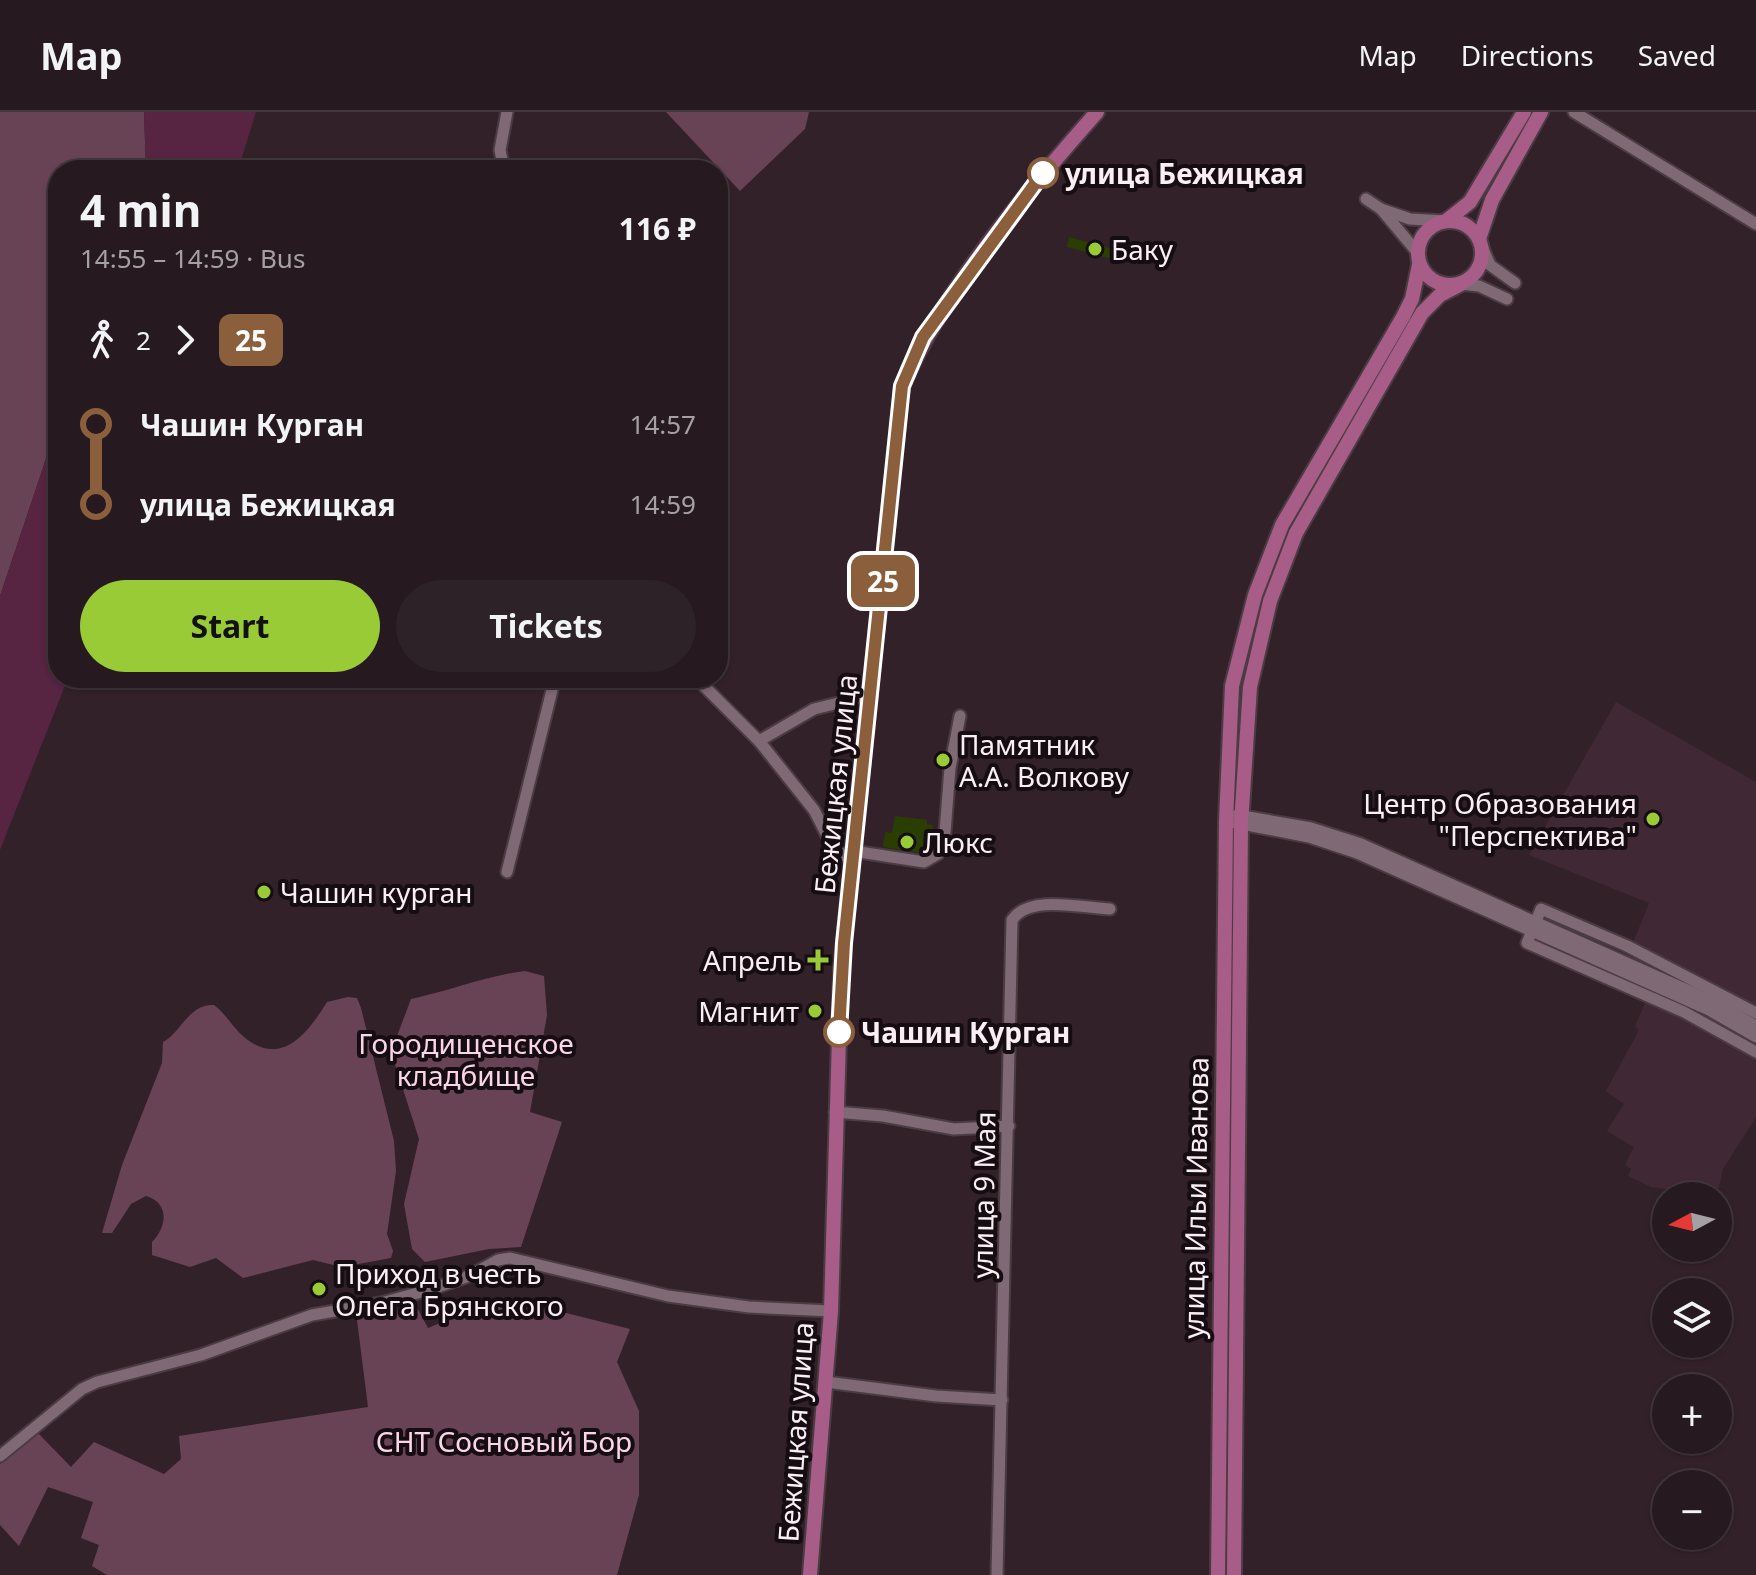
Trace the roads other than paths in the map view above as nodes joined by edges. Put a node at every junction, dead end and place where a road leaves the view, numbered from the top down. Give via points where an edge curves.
1 (507, 112) edge
2 (1097, 112) edge
3 (1574, 112) edge
4 (1538, 113) edge
5 (502, 160) edge
6 (1366, 199) dead end
7 (1381, 209) junction
8 (1446, 221) junction
9 (1756, 224) edge
10 (1479, 239) junction
11 (1418, 259) junction
12 (1515, 283) dead end
13 (1461, 284) junction
14 (1507, 299) dead end
15 (553, 688) edge
16 (706, 688) edge
17 (871, 695) junction
18 (960, 716) dead end
19 (759, 741) junction
20 (1226, 817) junction
21 (1241, 820) junction
22 (853, 856) junction
23 (507, 872) dead end
24 (1110, 909) dead end
25 (1533, 927) junction
26 (1756, 1013) edge
27 (1756, 1026) edge
28 (1756, 1037) edge
29 (1756, 1052) edge
30 (835, 1112) junction
31 (1009, 1126) junction
32 (831, 1311) junction
33 (826, 1382) junction
34 (1002, 1400) junction
35 (0, 1456) edge
36 (810, 1575) edge
37 (997, 1575) edge
38 (1218, 1575) edge
39 (1234, 1575) edge

1 - 5 street
2 - 17 main road, Бежицкая улица via 1043,173 923,337 902,386
3 - 9 street
4 - 8 main road via 1470,202
4 - 10 main road via 1484,216
6 - 7 street
7 - 8 street via 1410,219
7 - 11 street
8 - 10 main road via 1466,225
8 - 11 main road via 1429,228
10 - 12 street via 1490,265
10 - 13 main road via 1482,261
11 - 13 main road via 1432,281
11 - 20 main road, улица Ильи Иванова via 1412,299 1403,317 1317,461 1267,559 1232,686
13 - 14 street via 1490,289
13 - 21 main road, улица Ильи Иванова via 1422,313 1318,491 1282,566 1257,644 1250,687
15 - 23 street
16 - 19 street
17 - 19 street via 814,709
17 - 22 main road, Бежицкая улица
18 - 22 street via 938,854 924,862
19 - 22 street via 814,810 834,849
20 - 21 street
20 - 38 main road, улица Ильи Иванова
21 - 25 street via 1333,844
21 - 39 main road, улица Ильи Иванова
22 - 30 main road, Бежицкая улица
24 - 31 street, улица 9 Мая via 1032,906 1019,910 1012,920
25 - 26 street via 1541,909 1627,946
25 - 27 street via 1714,1002
25 - 28 street
25 - 29 street via 1527,943 1684,1012
30 - 31 street via 954,1129
30 - 32 main road, Бежицкая улица
31 - 34 street, улица 9 Мая
32 - 33 main road, Бежицкая улица
32 - 35 street via 698,1301 519,1259 498,1260 432,1289 312,1315 213,1351 97,1382
33 - 34 street
33 - 36 main road, Бежицкая улица
34 - 37 street, улица 9 Мая

